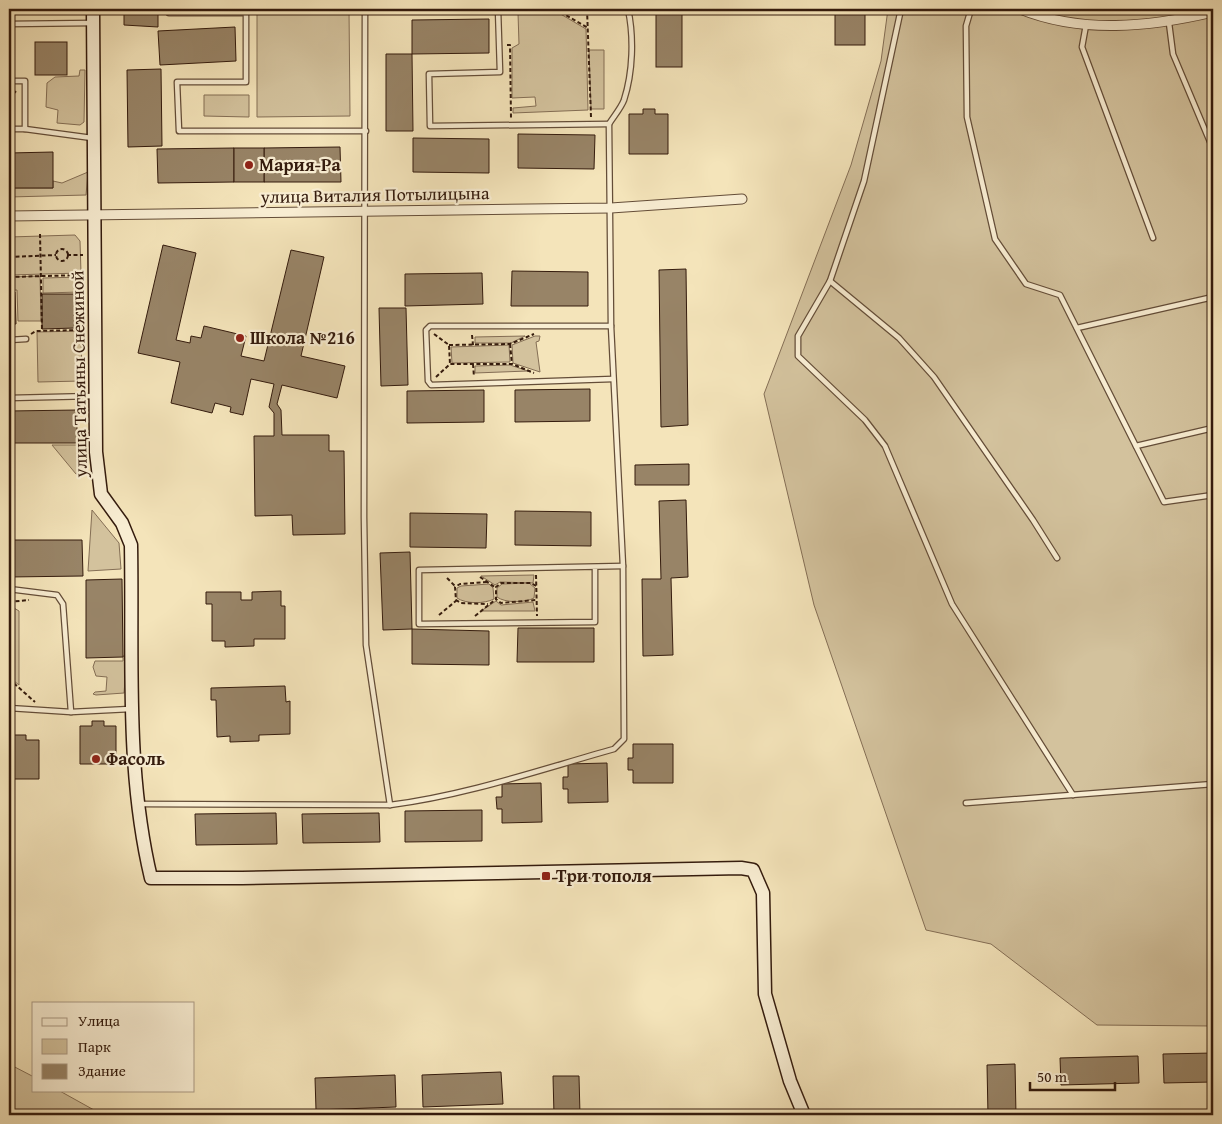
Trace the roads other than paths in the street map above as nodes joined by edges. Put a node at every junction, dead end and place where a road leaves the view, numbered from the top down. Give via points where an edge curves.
1 (93, 9) edge
2 (169, 9) edge
3 (366, 9) edge
4 (498, 9) edge
5 (628, 9) edge
6 (901, 9) edge
7 (971, 9) edge
8 (1020, 9) edge
9 (1213, 12) edge
10 (94, 23) junction
11 (1169, 23) junction
12 (9, 24) edge
13 (1086, 24) junction
14 (9, 81) edge
15 (609, 124) junction
16 (9, 129) edge
17 (25, 129) junction
18 (366, 131) junction
19 (93, 138) junction
20 (1213, 149) edge
21 (742, 199) dead end
22 (610, 208) junction
23 (365, 212) junction
24 (95, 215) junction
25 (9, 216) edge
26 (1153, 238) dead end
27 (830, 281) junction
28 (1213, 297) edge
29 (611, 326) junction
30 (1077, 328) junction
31 (26, 339) road end
32 (9, 340) edge
33 (613, 379) junction
34 (96, 396) junction
35 (9, 398) edge
36 (1213, 428) edge
37 (1136, 446) junction
38 (1213, 495) edge
39 (1057, 558) dead end
40 (623, 566) junction
41 (595, 567) junction
42 (9, 589) edge
43 (9, 708) edge
44 (131, 709) junction
45 (71, 712) junction
46 (1213, 784) edge
47 (1073, 795) junction
48 (966, 803) dead end
49 (137, 804) junction
50 (390, 805) junction
51 (804, 1115) edge

1 - 10 street, улица Татьяны Снежиной
2 - 18 lane via 169,13 246,13 246,82 177,82 179,131
3 - 18 lane
4 - 15 lane via 500,72 429,74 430,126
5 - 15 lane via 631,22 630,73 623,102
6 - 27 lane via 864,181
7 - 30 lane via 966,26 967,117 995,239 1026,284 1060,295
8 - 13 street via 1038,16
9 - 11 street
10 - 12 lane
10 - 19 street, улица Татьяны Снежиной
11 - 13 street via 1112,28
11 - 20 lane via 1174,54
13 - 26 lane via 1082,47
14 - 17 lane via 25,81
15 - 22 lane
16 - 17 lane
17 - 19 lane
18 - 23 lane
19 - 24 street, улица Татьяны Снежиной
21 - 22 street, улица Виталия Потылицына
22 - 23 street, улица Виталия Потылицына
22 - 29 lane
23 - 24 street, улица Виталия Потылицына
23 - 50 lane via 366,645
24 - 25 street, улица Виталия Потылицына
24 - 34 street, улица Татьяны Снежиной
27 - 39 lane via 899,338 934,377
27 - 47 lane via 798,336 798,356 865,420 885,446 952,604
28 - 30 lane
29 - 33 lane
29 - 33 lane via 430,326 426,328 428,383
30 - 37 lane
31 - 32 lane
33 - 40 lane
34 - 35 lane
34 - 44 street, улица Татьяны Снежиной via 98,484 122,523 131,546
36 - 37 lane
37 - 38 lane via 1164,502
40 - 41 lane
40 - 50 lane via 624,739 614,749 487,787
41 - 41 lane via 595,622 419,624 419,570
42 - 45 lane via 57,595 63,604
43 - 45 lane
44 - 45 lane
44 - 49 street, улица Татьяны Снежиной
46 - 47 lane
47 - 48 lane
49 - 50 lane
49 - 51 street, улица Татьяны Снежиной via 151,878 753,870 764,893 765,994 790,1081

